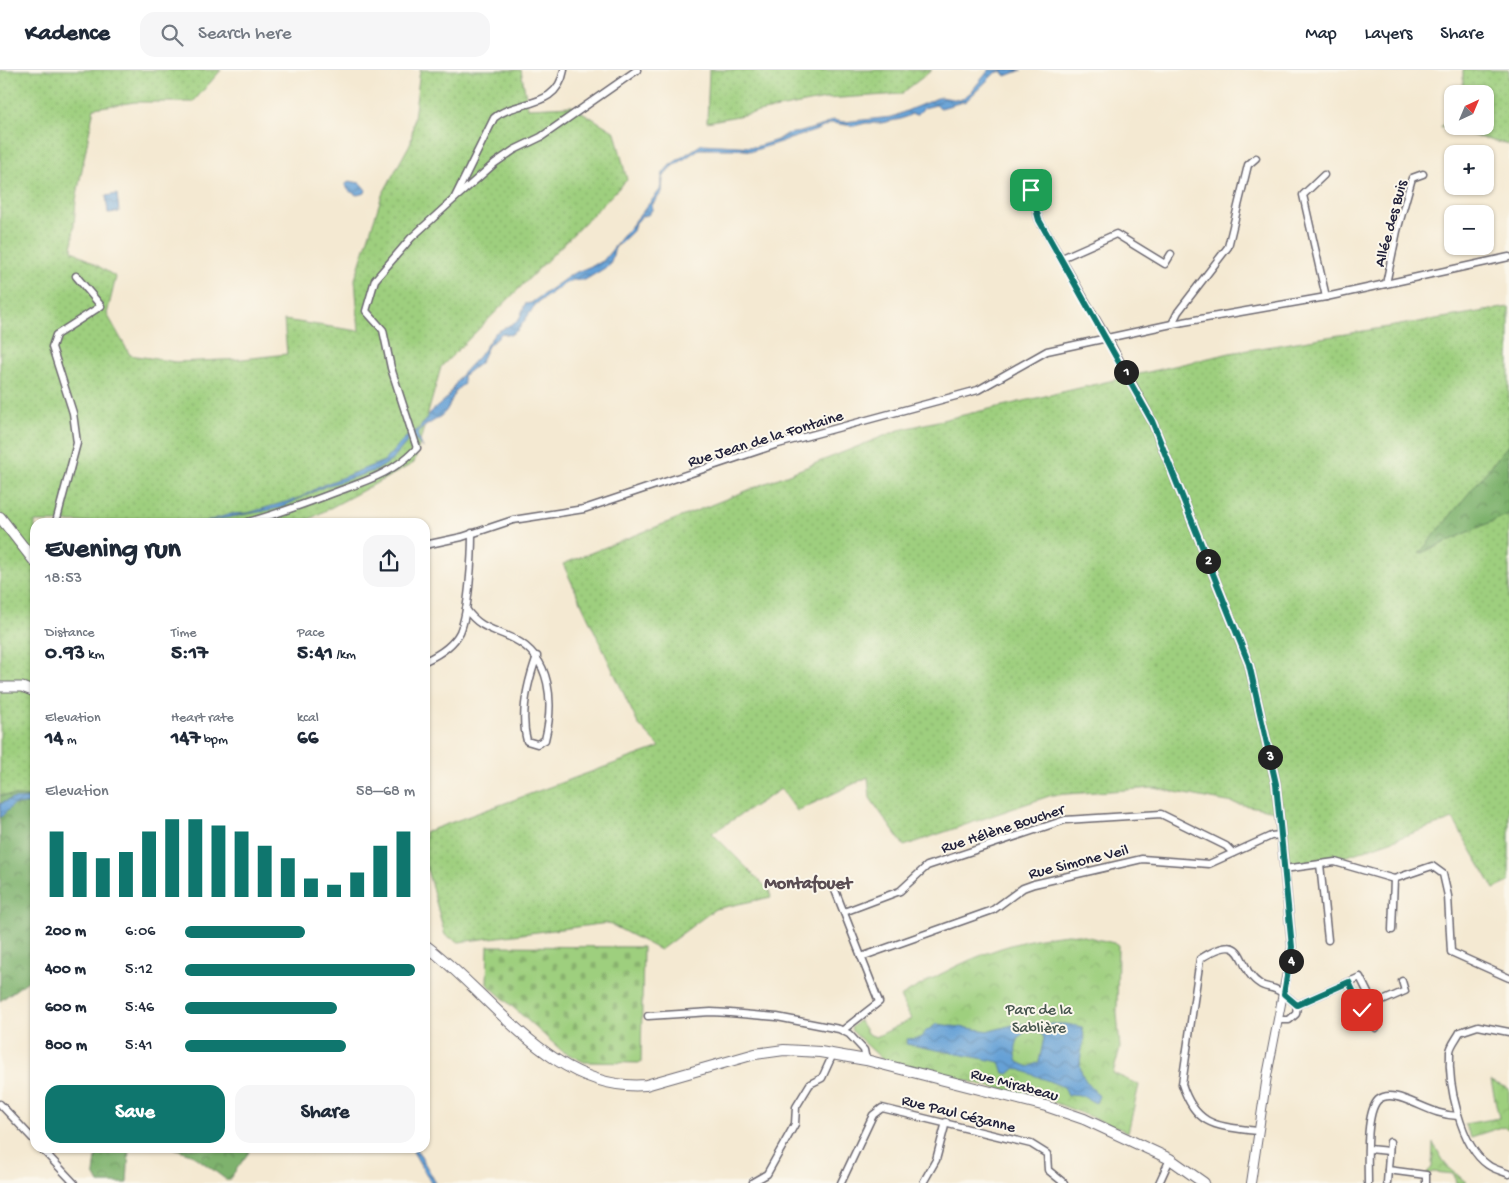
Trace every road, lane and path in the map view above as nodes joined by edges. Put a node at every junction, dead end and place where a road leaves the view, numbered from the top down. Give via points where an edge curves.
1 (564, 70) edge
2 (637, 70) edge
3 (1256, 158) dead end
4 (1423, 174) dead end
5 (1324, 175) dead end
6 (1031, 190) dead end
7 (453, 200) junction
8 (1171, 254) dead end
9 (1509, 257) edge
10 (1062, 258) junction
11 (76, 276) dead end
12 (1386, 284) junction
13 (1326, 297) junction
14 (1172, 324) junction
15 (1107, 338) junction
16 (0, 517) edge
17 (57, 518) edge
18 (260, 518) edge
19 (472, 533) junction
20 (430, 544) edge
21 (30, 556) edge
22 (466, 609) junction
23 (537, 656) junction
24 (430, 658) edge
25 (0, 687) edge
26 (30, 689) edge
27 (1280, 835) junction
28 (1233, 853) junction
29 (1320, 864) junction
30 (1284, 869) junction
31 (1394, 880) junction
32 (832, 885) dead end
33 (844, 912) junction
34 (1392, 930) dead end
35 (1328, 940) dead end
36 (430, 949) edge
37 (861, 957) junction
38 (1509, 978) edge
39 (1402, 981) dead end
40 (1349, 982) junction
41 (1284, 994) junction
42 (1297, 1005) junction
43 (1374, 1005) junction
44 (1367, 1008) junction
45 (648, 1016) dead end
46 (1278, 1020) junction
47 (1376, 1028) dead end
48 (843, 1030) junction
49 (1509, 1032) edge
50 (833, 1054) junction
51 (866, 1060) junction
52 (0, 1104) edge
53 (1458, 1116) junction
54 (946, 1122) junction
55 (1257, 1131) junction
56 (30, 1136) edge
57 (1390, 1142) dead end
58 (1369, 1149) junction
59 (1389, 1151) junction
60 (46, 1153) edge
61 (1168, 1163) junction
62 (1388, 1170) junction
63 (1509, 1174) edge
64 (753, 1182) edge
65 (925, 1182) edge
66 (74, 1183) edge
67 (841, 1183) edge
68 (1064, 1183) edge
69 (1159, 1183) edge
70 (1204, 1183) edge
71 (1251, 1183) edge
72 (1369, 1183) edge
73 (1387, 1183) edge
74 (1426, 1183) edge

1 - 7 street via 558,86 546,96 534,103 501,112 494,118
2 - 7 street via 541,137 495,163
3 - 14 street via 1248,165 1228,248
4 - 12 street, Allée des Buis via 1412,178
5 - 13 street via 1303,195
6 - 10 street via 1039,220
7 - 18 street via 411,238 375,280 366,311 384,330 390,368 417,448 405,460 373,480
8 - 10 street via 1164,264 1116,234
9 - 12 street, Allée des Buis
10 - 15 street
11 - 17 street via 101,306 56,335 52,348 73,413 77,444
12 - 13 street, Allée des Buis
13 - 14 street, Allée des Buis
14 - 15 street, Rue Jean de la Fontaine
15 - 19 street, Rue Jean de la Fontaine via 1047,352 978,390 778,444 584,509 513,520
15 - 27 street via 1152,421 1249,664 1276,784
16 - 21 main road
19 - 20 street, Rue Jean de la Fontaine
19 - 22 street
22 - 23 street via 474,620 514,639
22 - 24 street via 460,632 448,647
23 - 23 street via 548,680 545,740 537,744 527,741 523,728 528,688
25 - 26 main road
27 - 28 street, Rue Simone Veil
27 - 30 street
28 - 33 street, Rue Hélène Boucher via 1226,846 1162,814 1065,820 927,866 900,891
28 - 37 street, Rue Simone Veil via 1203,865 1142,859 1034,884 1022,888 994,910
29 - 30 street
29 - 31 street via 1335,862
29 - 35 street
30 - 41 street via 1292,947
31 - 34 street
31 - 38 street via 1432,866 1444,874 1451,952
32 - 33 street
33 - 37 street
36 - 50 main road, Rue Mirabeau via 459,972 520,1032 567,1066 601,1082 646,1085 755,1054 784,1050
37 - 48 street via 879,1002
39 - 43 street via 1405,991
40 - 42 street
40 - 43 street via 1360,978
40 - 44 street via 1362,1010
41 - 42 street
41 - 46 street
41 - 55 street via 1261,985 1253,978 1242,956 1232,948 1218,947 1200,958 1182,1084 1184,1092 1203,1120 1223,1127
42 - 46 street via 1296,1014 1289,1020
43 - 44 street
44 - 47 street
45 - 48 street via 730,1013 777,1017
46 - 55 street
48 - 51 street via 864,1050
49 - 53 street via 1478,1026 1460,1032 1450,1050
50 - 51 main road, Rue Mirabeau
50 - 64 street via 822,1078 810,1084 796,1106 795,1124 767,1174
51 - 61 main road, Rue Mirabeau via 1046,1106 1084,1119
52 - 56 street
53 - 58 street via 1441,1115 1402,1098 1390,1096 1379,1099 1372,1110
53 - 63 street via 1473,1150 1488,1166
54 - 65 street via 936,1160
54 - 67 street, Rue Paul Cézanne via 882,1108 878,1110
54 - 68 street, Rue Paul Cézanne via 1031,1144 1047,1154 1048,1170
55 - 71 street
57 - 59 street
58 - 59 street
58 - 72 street
59 - 62 street
60 - 66 street
61 - 69 street
61 - 70 main road, Rue Mirabeau
62 - 73 street
62 - 74 street via 1426,1175

